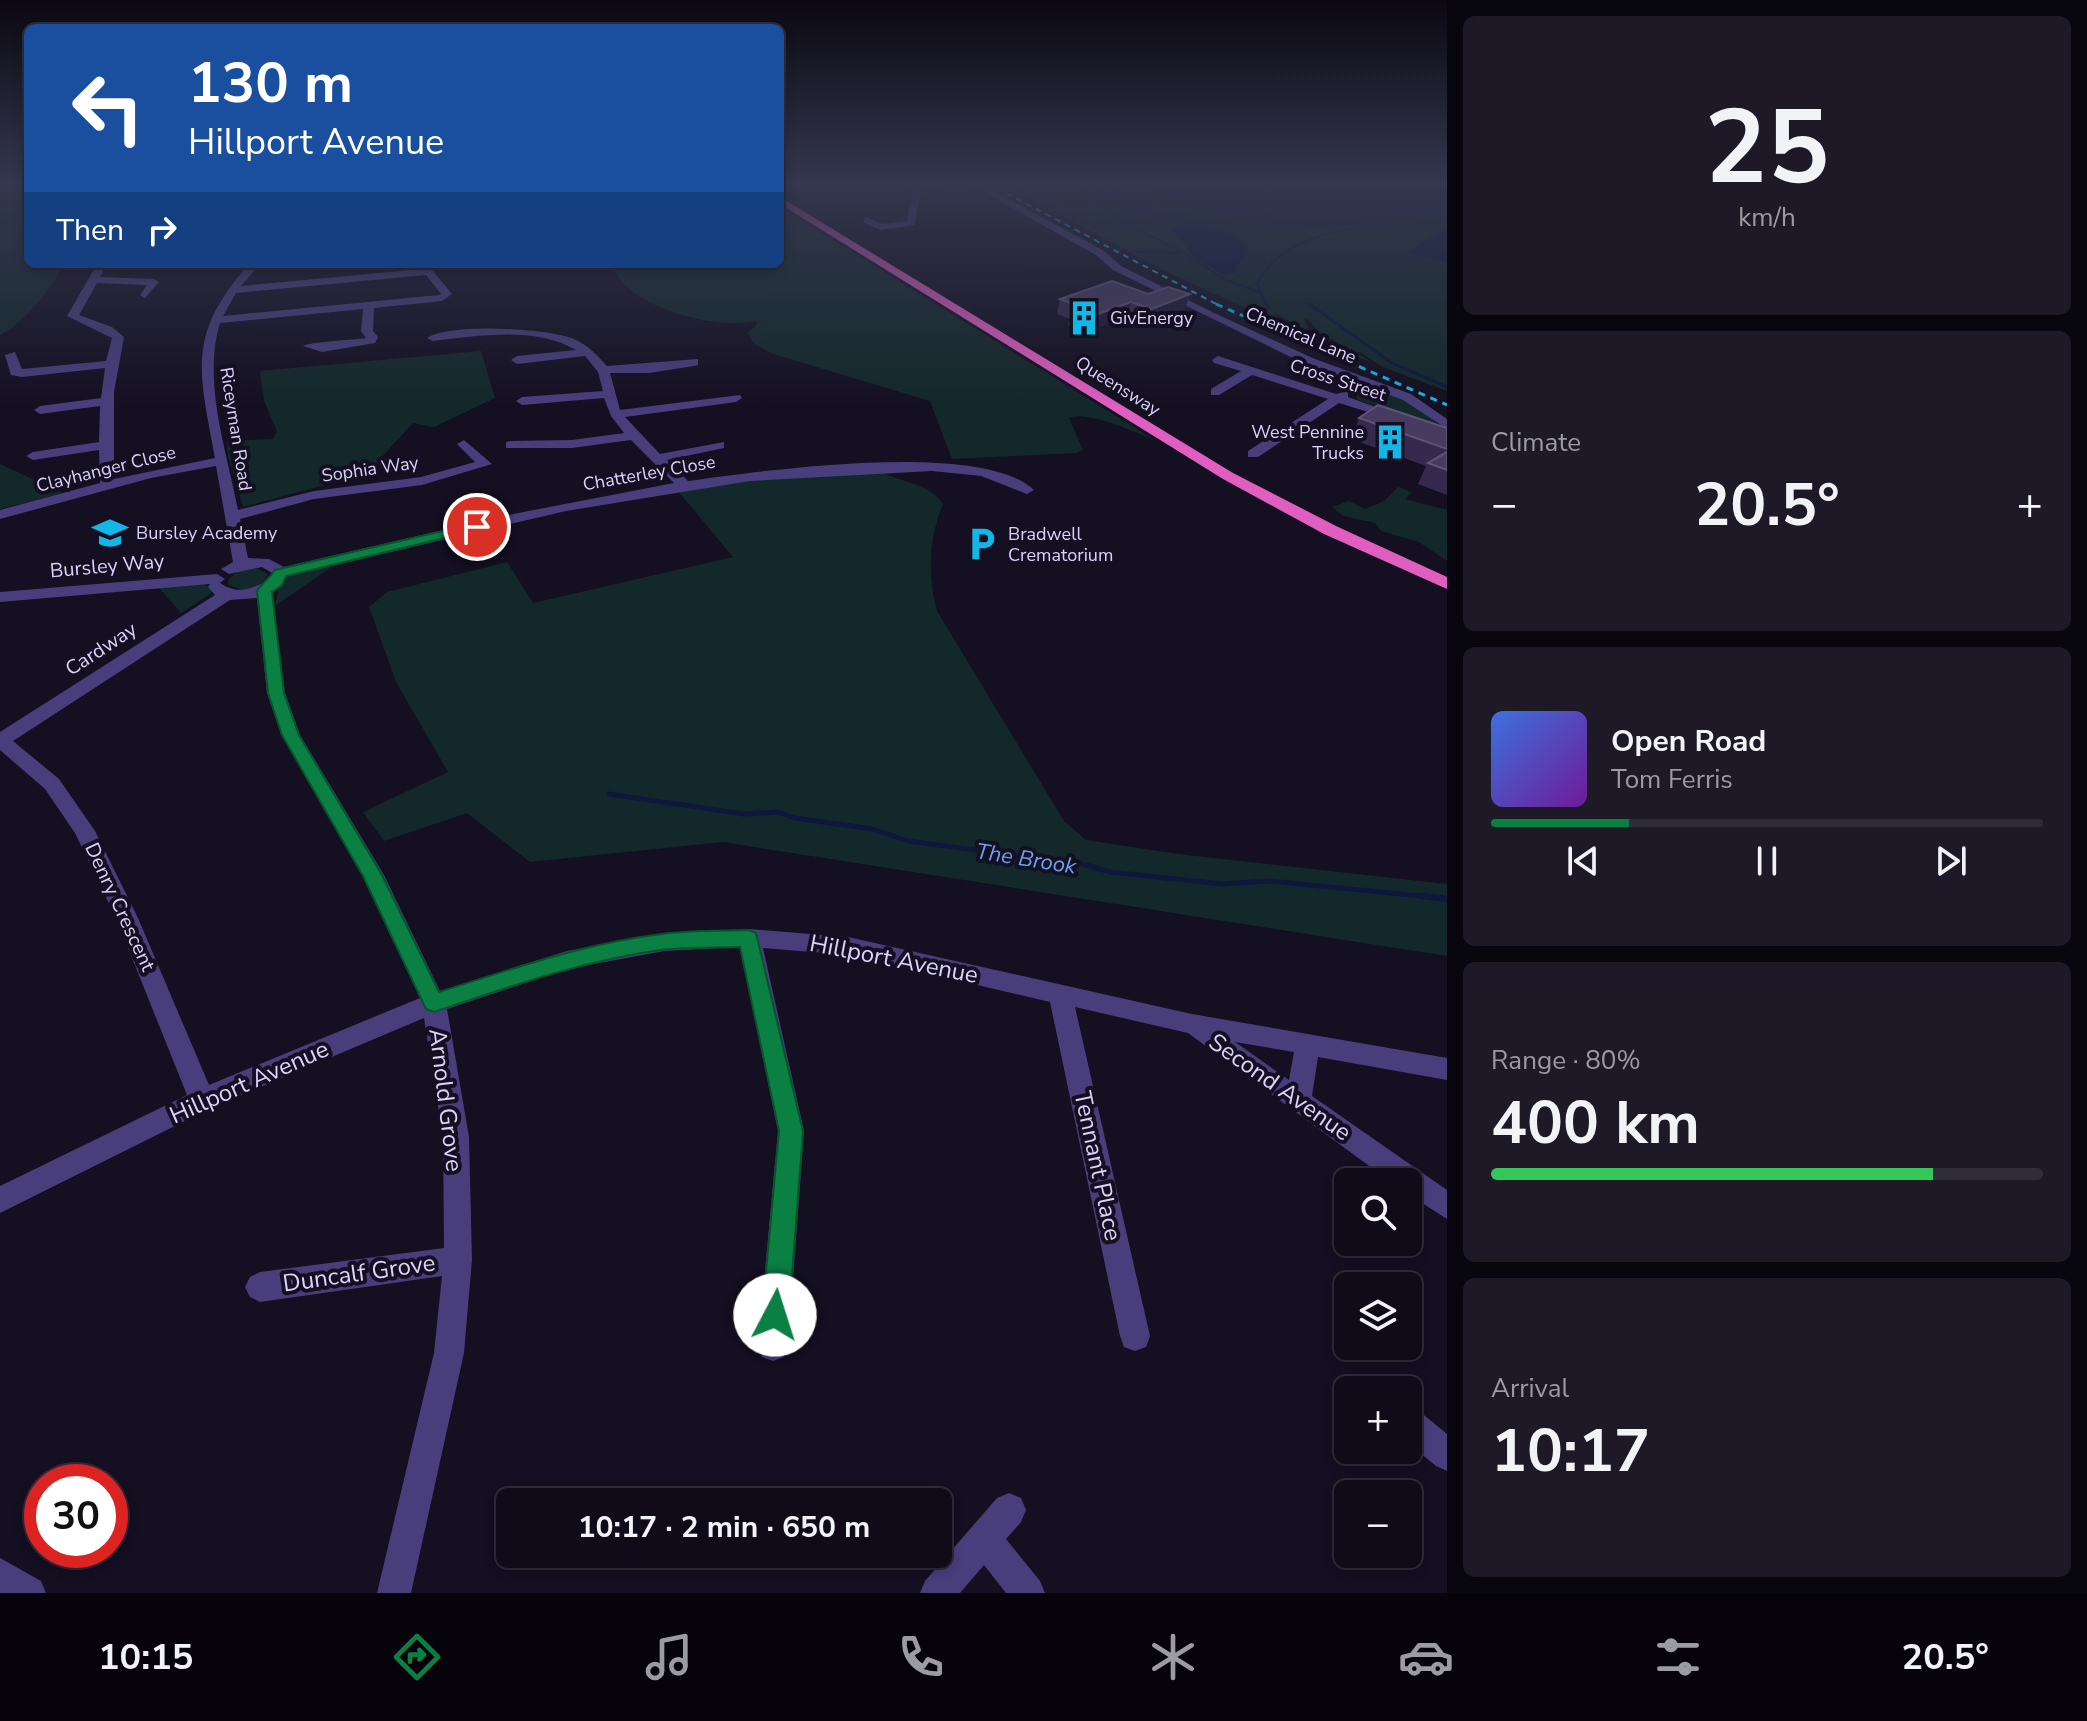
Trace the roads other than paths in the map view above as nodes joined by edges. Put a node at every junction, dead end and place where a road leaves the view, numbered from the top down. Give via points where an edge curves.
1 (873, 257) edge
2 (888, 257) edge
3 (1105, 257) edge
4 (100, 268) edge
5 (251, 268) edge
6 (424, 268) edge
7 (95, 280) junction
8 (232, 290) junction
9 (145, 295) dead end
10 (369, 307) junction
11 (460, 317) dead end
12 (215, 320) junction
13 (549, 320) dead end
14 (528, 333) junction
15 (462, 335) junction
16 (433, 338) dead end
17 (309, 346) dead end
18 (588, 352) junction
19 (15, 356) dead end
20 (517, 360) dead end
21 (1218, 360) dead end
22 (694, 362) dead end
23 (110, 364) junction
24 (604, 370) junction
25 (1250, 371) junction
26 (1364, 381) junction
27 (1215, 392) dead end
28 (610, 394) junction
29 (1336, 398) junction
30 (108, 401) junction
31 (522, 401) dead end
32 (728, 402) dead end
33 (40, 410) dead end
34 (617, 414) junction
35 (1447, 425) edge
36 (1447, 433) edge
37 (635, 435) junction
38 (464, 444) dead end
39 (105, 445) junction
40 (511, 445) dead end
41 (713, 449) dead end
42 (1253, 454) dead end
43 (33, 456) dead end
44 (659, 458) junction
45 (220, 461) junction
46 (684, 485) junction
47 (107, 486) junction
48 (1027, 490) dead end
49 (0, 515) edge
50 (233, 516) junction
51 (241, 564) junction
52 (1447, 571) edge
53 (272, 582) junction
54 (1447, 584) edge
55 (222, 587) junction
56 (0, 597) edge
57 (0, 741) edge
58 (749, 938) junction
59 (1061, 996) junction
60 (434, 1003) junction
61 (1192, 1024) junction
62 (1307, 1045) junction
63 (1447, 1069) edge
64 (202, 1100) junction
65 (1299, 1100) junction
66 (0, 1200) edge
67 (1447, 1206) edge
68 (458, 1260) junction
69 (260, 1287) dead end
70 (1135, 1336) dead end
71 (773, 1346) dead end
72 (1422, 1434) edge
73 (1447, 1455) edge
74 (1009, 1510) dead end
75 (985, 1540) junction
76 (394, 1593) edge
77 (937, 1593) edge
78 (1028, 1593) edge

1 - 54 highway, Queensway via 1228,476
2 - 52 highway, Queensway via 1243,471
3 - 26 street, Chemical Lane via 1208,314
4 - 7 street
5 - 8 street, Riceyman Road
6 - 8 street
6 - 10 street via 447,294 442,298
7 - 9 street via 154,282
7 - 23 street via 73,316 118,337
8 - 12 street, Riceyman Road
10 - 12 street
10 - 17 street via 371,341
11 - 15 street
12 - 45 street, Riceyman Road via 207,346 207,380
13 - 14 street
14 - 15 street
14 - 18 street via 550,335
15 - 16 street
18 - 20 street
18 - 24 street
19 - 23 street via 15,372 22,373
21 - 25 street, Cross Street
22 - 24 street
23 - 30 street
24 - 28 street
25 - 27 street
25 - 29 street, Cross Street
26 - 29 street
26 - 35 street, Chemical Lane via 1407,397
28 - 31 street
28 - 34 street
29 - 36 street, Cross Street
29 - 42 street
30 - 33 street
30 - 39 street
32 - 34 street
34 - 37 street
37 - 40 street
37 - 44 street
38 - 50 street, Sophia Way via 485,464 422,481 314,495
39 - 43 street
39 - 47 street
41 - 44 street
44 - 46 street
45 - 47 street, Clayhanger Close
45 - 50 street, Riceyman Road
46 - 48 street, Chatterley Close via 914,467 978,473
46 - 53 street, Chatterley Close via 505,520
47 - 49 street, Clayhanger Close
50 - 51 street, Riceyman Road
51 - 53 street via 273,565
51 - 55 street, Cardway via 230,568
53 - 55 street, Chatterley Close via 242,596
53 - 60 street, Arnold Grove via 276,693 291,735 373,875
55 - 56 street, Bursley Way
55 - 57 street, Cardway
57 - 64 street, Denry Crescent via 50,783 87,837 153,977
58 - 59 street, Hillport Avenue via 874,951
58 - 60 street, Hillport Avenue via 619,949 567,960
58 - 71 street via 791,1131
59 - 61 street, Hillport Avenue
59 - 70 street, Tennant Place
60 - 64 street, Hillport Avenue
60 - 68 street, Arnold Grove via 456,1137
61 - 62 street, Hillport Avenue
61 - 65 street, Second Avenue
62 - 63 street, Hillport Avenue
62 - 65 street
64 - 66 street, Hillport Avenue
65 - 67 street, Second Avenue
68 - 69 street, Duncalf Grove
68 - 76 street, Arnold Grove via 449,1353
72 - 73 street
74 - 75 street
75 - 77 street
75 - 78 street

